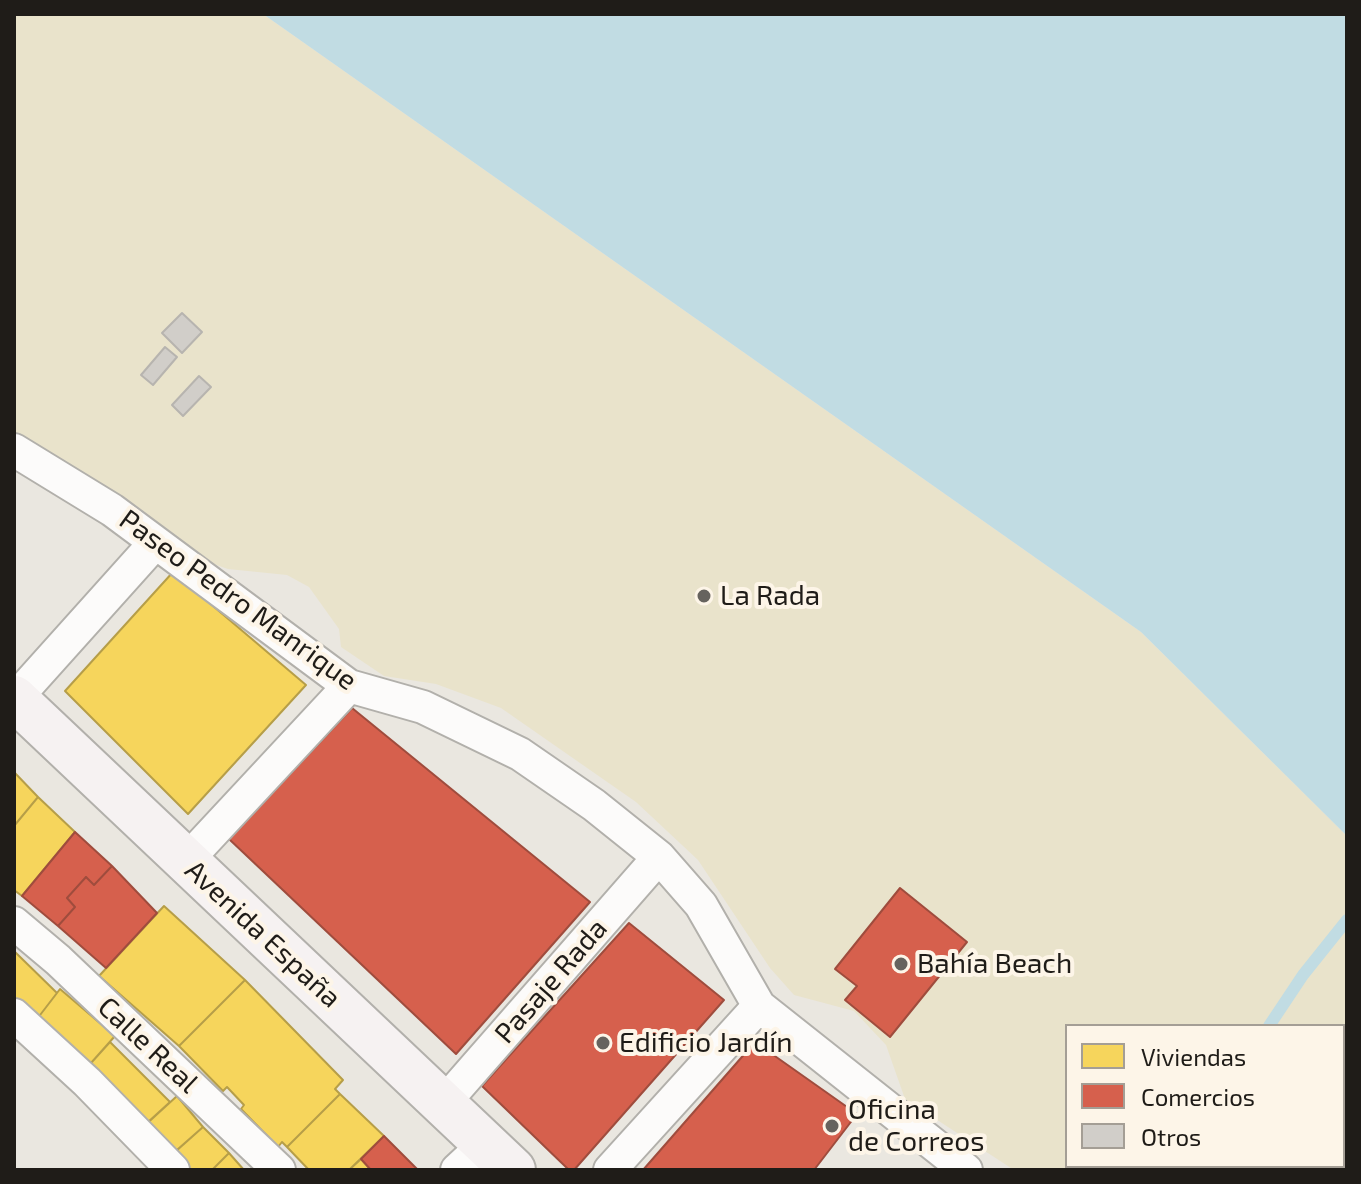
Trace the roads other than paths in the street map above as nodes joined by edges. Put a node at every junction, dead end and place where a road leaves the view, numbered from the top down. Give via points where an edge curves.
1 (14, 450) edge
2 (155, 543) junction
3 (349, 686) junction
4 (19, 712) edge
5 (659, 857) junction
6 (186, 861) junction
7 (14, 923) edge
8 (759, 1006) junction
9 (14, 1015) edge
10 (443, 1104) junction
11 (485, 1161) edge
12 (173, 1170) edge
13 (279, 1170) edge
14 (610, 1170) edge
15 (966, 1170) edge

1 - 2 street, Paseo Pedro Manrique
2 - 3 street, Paseo Pedro Manrique
2 - 4 street
3 - 5 street, Paseo Pedro Manrique via 423,707 520,754
3 - 6 street
4 - 6 street, Avenida España
5 - 8 street, Paseo Pedro Manrique via 701,905
5 - 10 street, Pasaje Rada
6 - 10 street, Avenida España
7 - 13 street, Calle Real
8 - 14 street
8 - 15 street, Paseo Pedro Manrique
9 - 12 street
10 - 11 street, Avenida España

